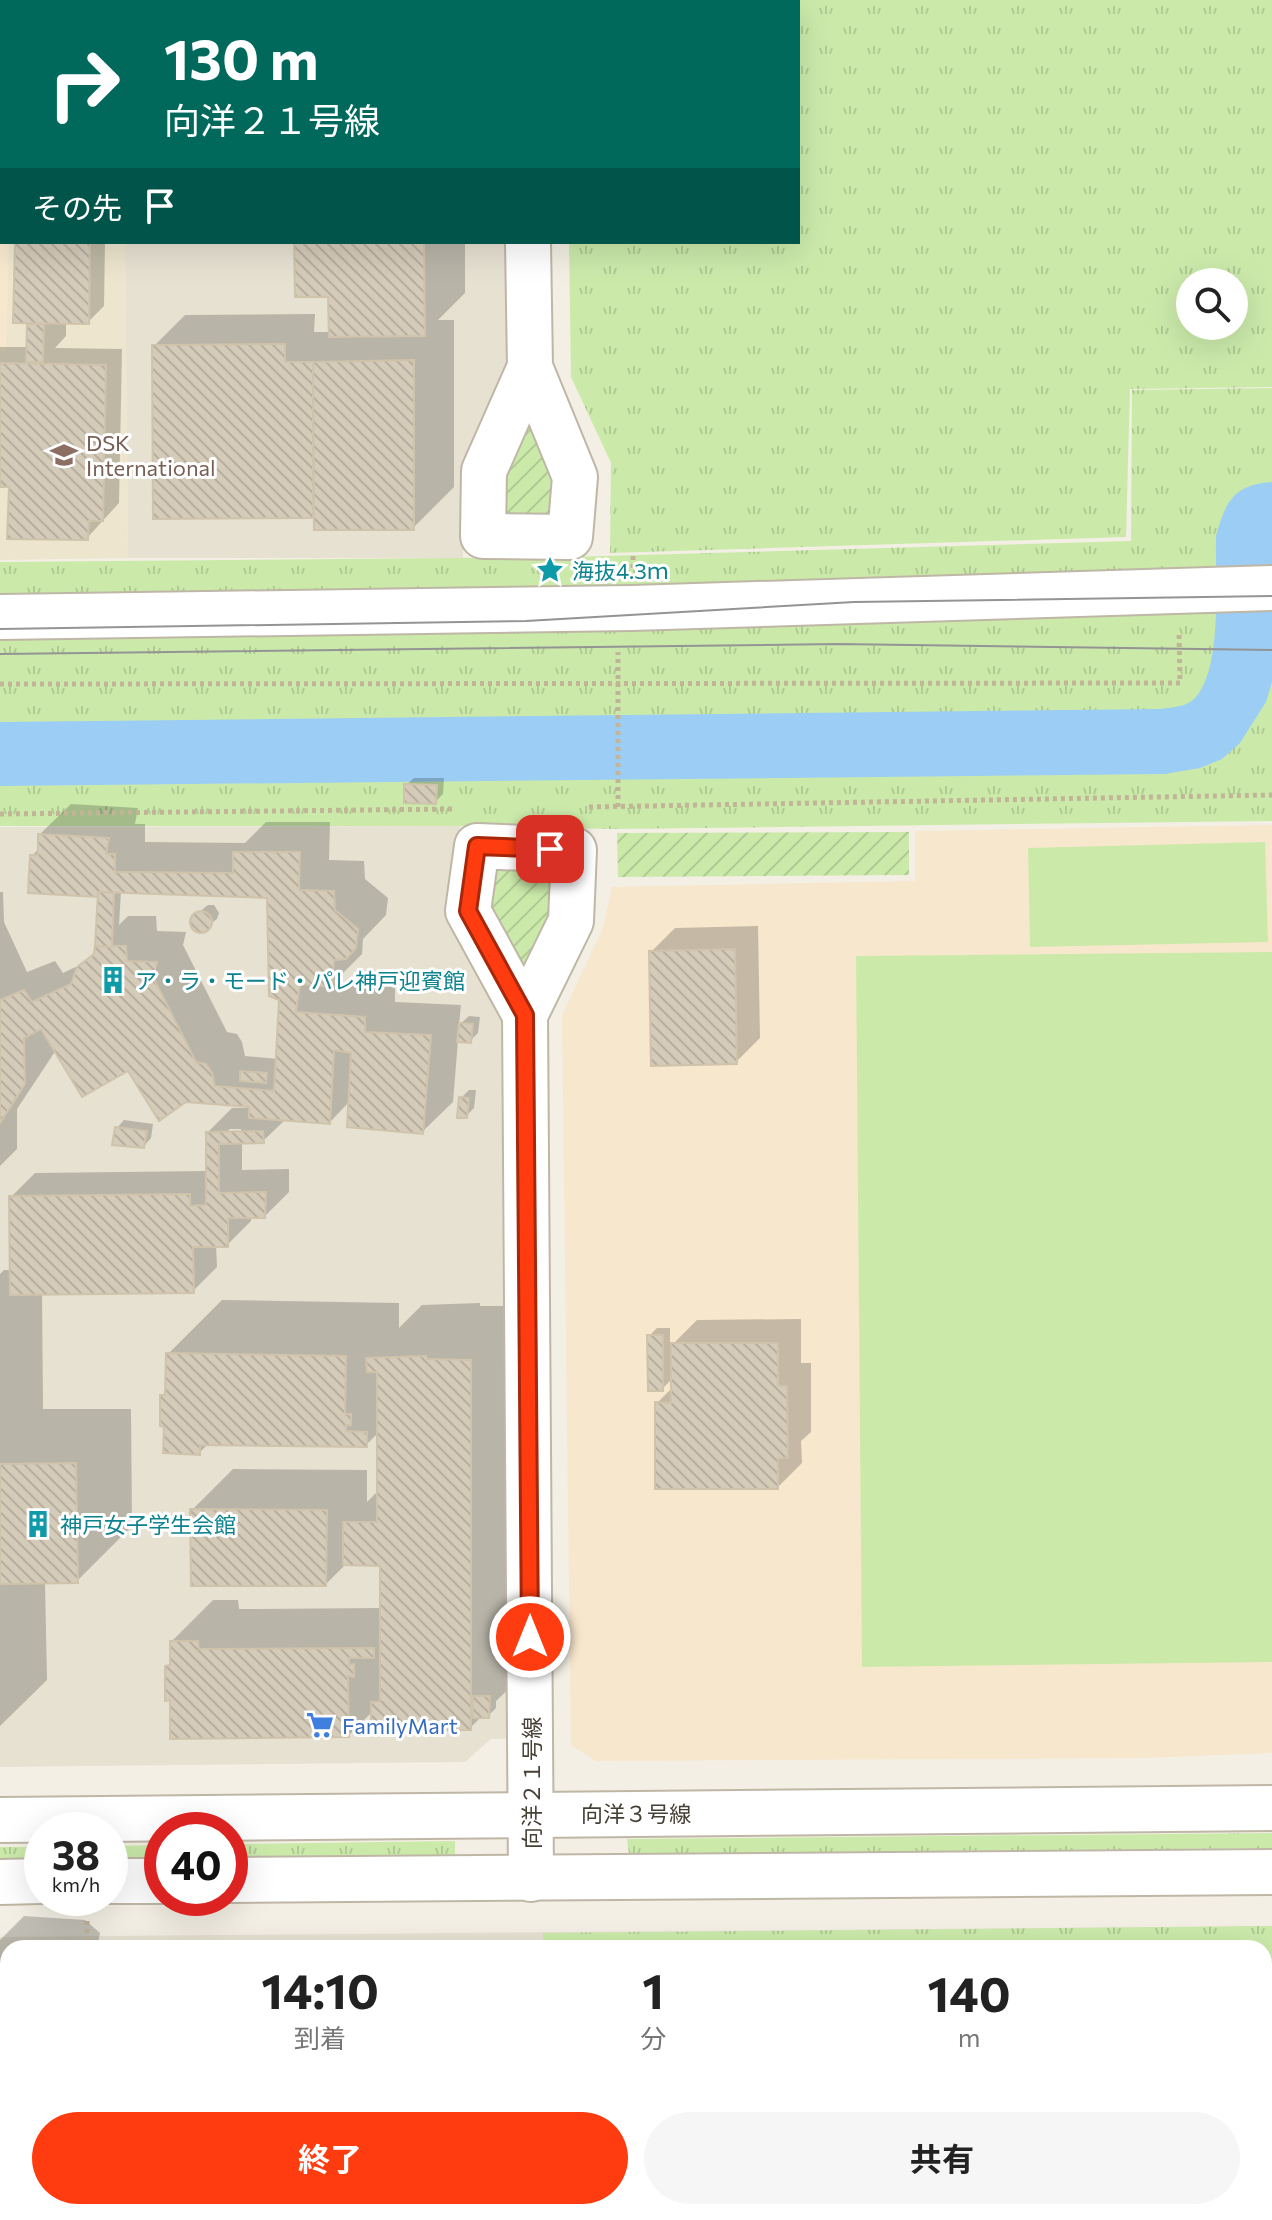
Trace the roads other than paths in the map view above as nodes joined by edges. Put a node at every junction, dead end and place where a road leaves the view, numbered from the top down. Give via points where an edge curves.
1 (528, 244) edge
2 (530, 367) dead end
3 (1272, 588) edge
4 (0, 617) edge
5 (525, 1015) dead end
6 (1272, 1808) edge
7 (532, 1813) junction
8 (0, 1820) edge
9 (1272, 1872) edge
10 (531, 1879) junction
11 (248, 1880) edge
12 (24, 1881) edge
13 (0, 1882) edge

1 - 2 street
3 - 4 street via 617,607
5 - 7 street, 向洋２１号線
6 - 7 street, 向洋３号線
7 - 8 street, 向洋３号線
7 - 10 street, 向洋２１号線
9 - 10 street
10 - 11 street
12 - 13 street

